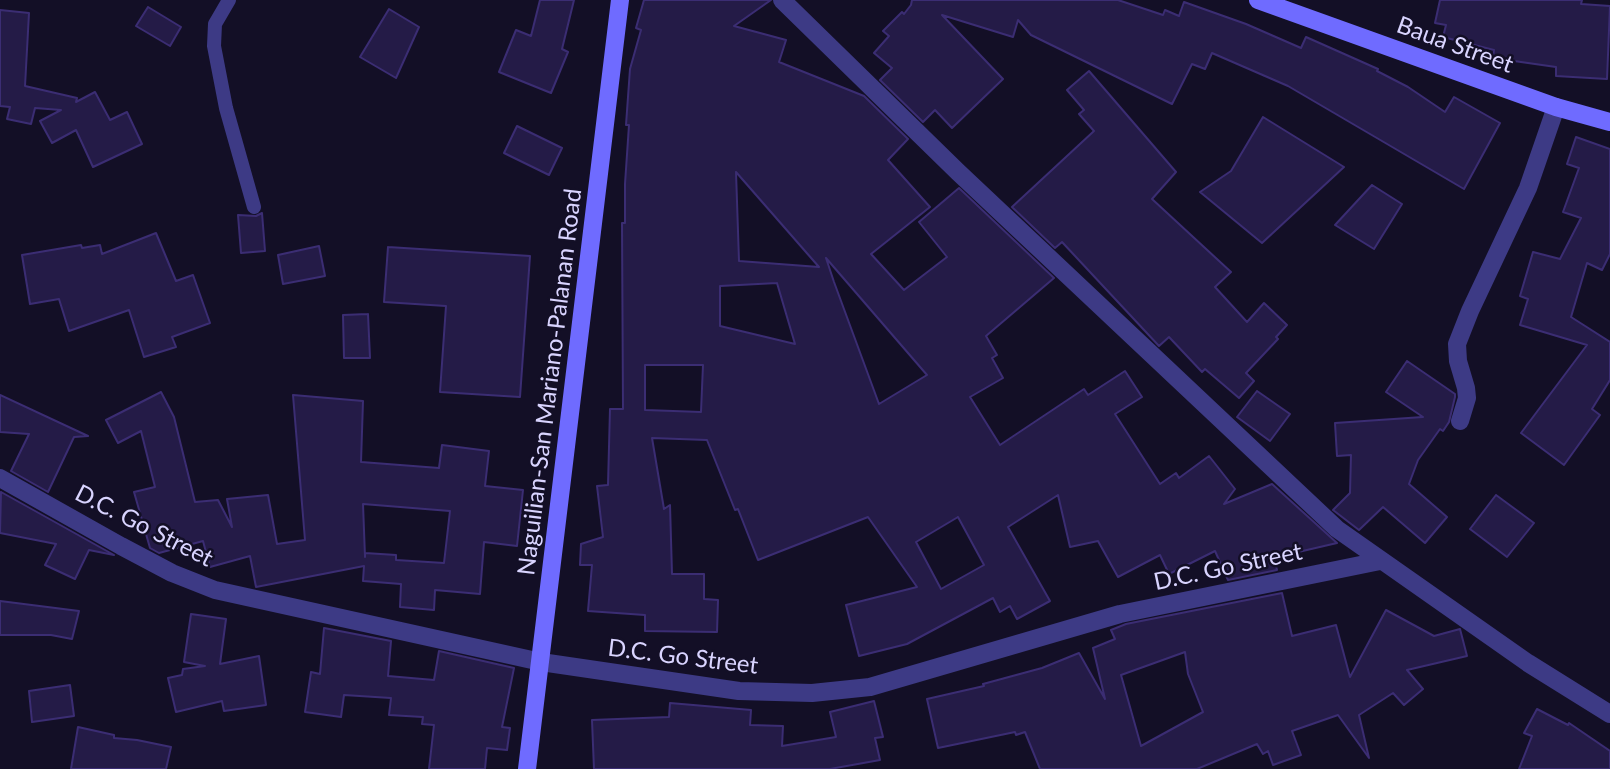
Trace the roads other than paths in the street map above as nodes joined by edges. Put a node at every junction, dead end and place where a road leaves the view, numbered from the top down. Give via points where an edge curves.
1 (229, 0) edge
2 (620, 0) edge
3 (782, 0) edge
4 (1267, 2) edge
5 (1556, 107) junction
6 (1610, 122) edge
7 (254, 207) dead end
8 (1460, 421) dead end
9 (0, 478) edge
10 (1380, 561) junction
11 (541, 662) junction
12 (1610, 714) edge
13 (527, 769) edge

1 - 7 lane via 215,24 214,46
2 - 11 main road, Naguilian-San Mariano-Palanan Road
3 - 10 street via 1182,384 1338,529
4 - 5 main road, Baua Street
5 - 6 main road
5 - 8 street via 1528,188 1457,344 1467,398
9 - 11 street, D.C. Go Street via 172,573 215,590
10 - 11 street, D.C. Go Street via 1120,614 870,687 812,693 739,691
10 - 12 street
11 - 13 main road, Naguilian-San Mariano-Palanan Road

